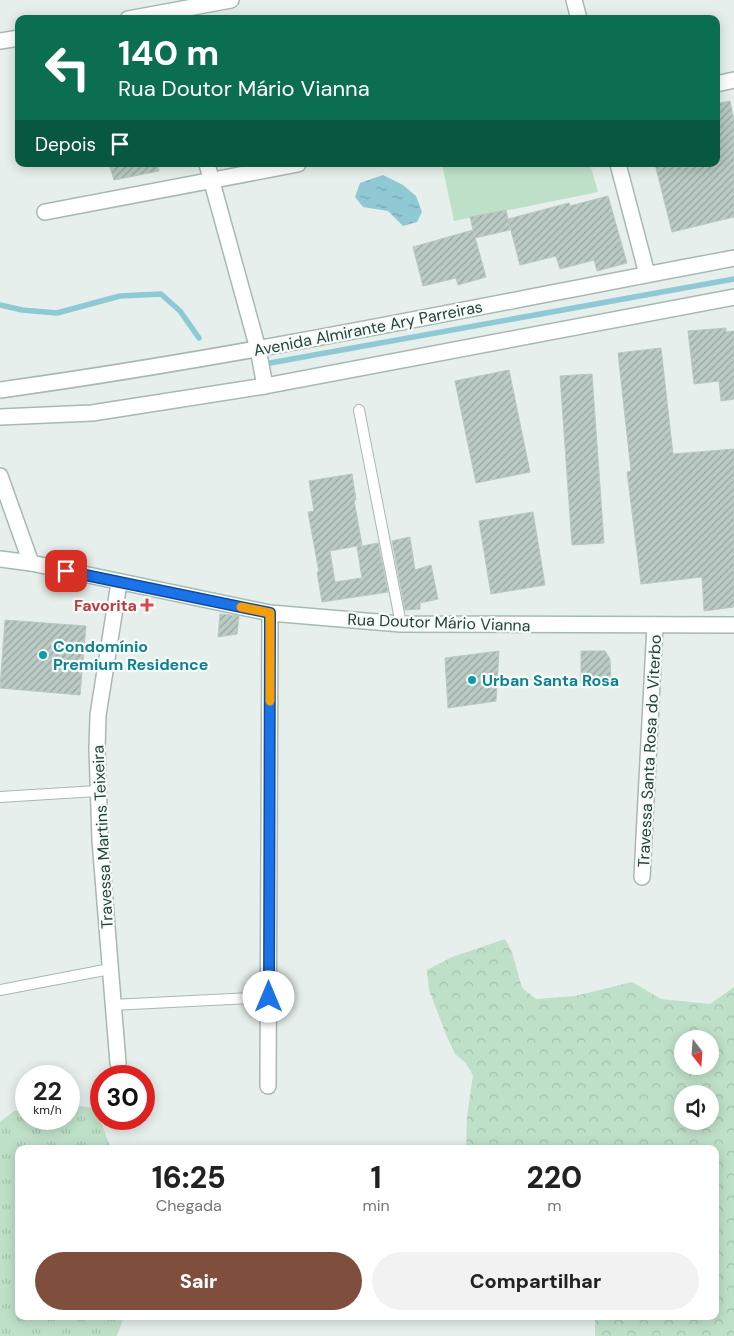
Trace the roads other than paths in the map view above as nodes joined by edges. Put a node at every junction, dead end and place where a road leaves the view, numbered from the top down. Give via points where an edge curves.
1 (231, 0) edge
2 (574, 0) edge
3 (167, 10) edge
4 (145, 15) edge
5 (578, 15) edge
6 (15, 39) edge
7 (0, 41) edge
8 (734, 80) edge
9 (720, 83) edge
10 (208, 167) edge
11 (282, 167) edge
12 (619, 167) edge
13 (211, 180) junction
14 (44, 212) dead end
15 (734, 258) edge
16 (647, 274) junction
17 (734, 297) edge
18 (258, 349) junction
19 (266, 386) junction
20 (0, 390) edge
21 (359, 410) dead end
22 (0, 417) edge
23 (0, 476) edge
24 (0, 559) edge
25 (31, 563) junction
26 (120, 583) junction
27 (270, 613) junction
28 (401, 624) junction
29 (655, 625) junction
30 (734, 625) edge
31 (97, 791) junction
32 (0, 798) edge
33 (642, 877) dead end
34 (110, 969) junction
35 (0, 990) edge
36 (269, 997) junction
37 (112, 1005) junction
38 (118, 1063) dead end
39 (268, 1086) dead end

1 - 3 street
2 - 5 street
3 - 4 street
6 - 7 street
8 - 9 street
10 - 13 street
11 - 13 street
12 - 16 street
13 - 14 street
13 - 18 street
15 - 16 street, Avenida Almirante Ary Parreiras
16 - 18 street, Avenida Almirante Ary Parreiras
17 - 19 street
18 - 19 street
18 - 20 street, Avenida Almirante Ary Parreiras
19 - 22 street via 92,413
21 - 28 lane
23 - 25 street
24 - 25 street, Rua Doutor Mário Vianna
25 - 26 street, Rua Doutor Mário Vianna
26 - 27 street, Rua Doutor Mário Vianna
26 - 31 street, Travessa Martins Teixeira via 98,715
27 - 28 street, Rua Doutor Mário Vianna
27 - 36 street
28 - 29 street, Rua Doutor Mário Vianna
29 - 30 street, Rua Doutor Mário Vianna
29 - 33 street, Travessa Santa Rosa do Viterbo
31 - 32 lane
31 - 34 street, Travessa Martins Teixeira
34 - 35 lane
34 - 37 street, Travessa Martins Teixeira
36 - 37 lane
36 - 39 street
37 - 38 street, Travessa Martins Teixeira

